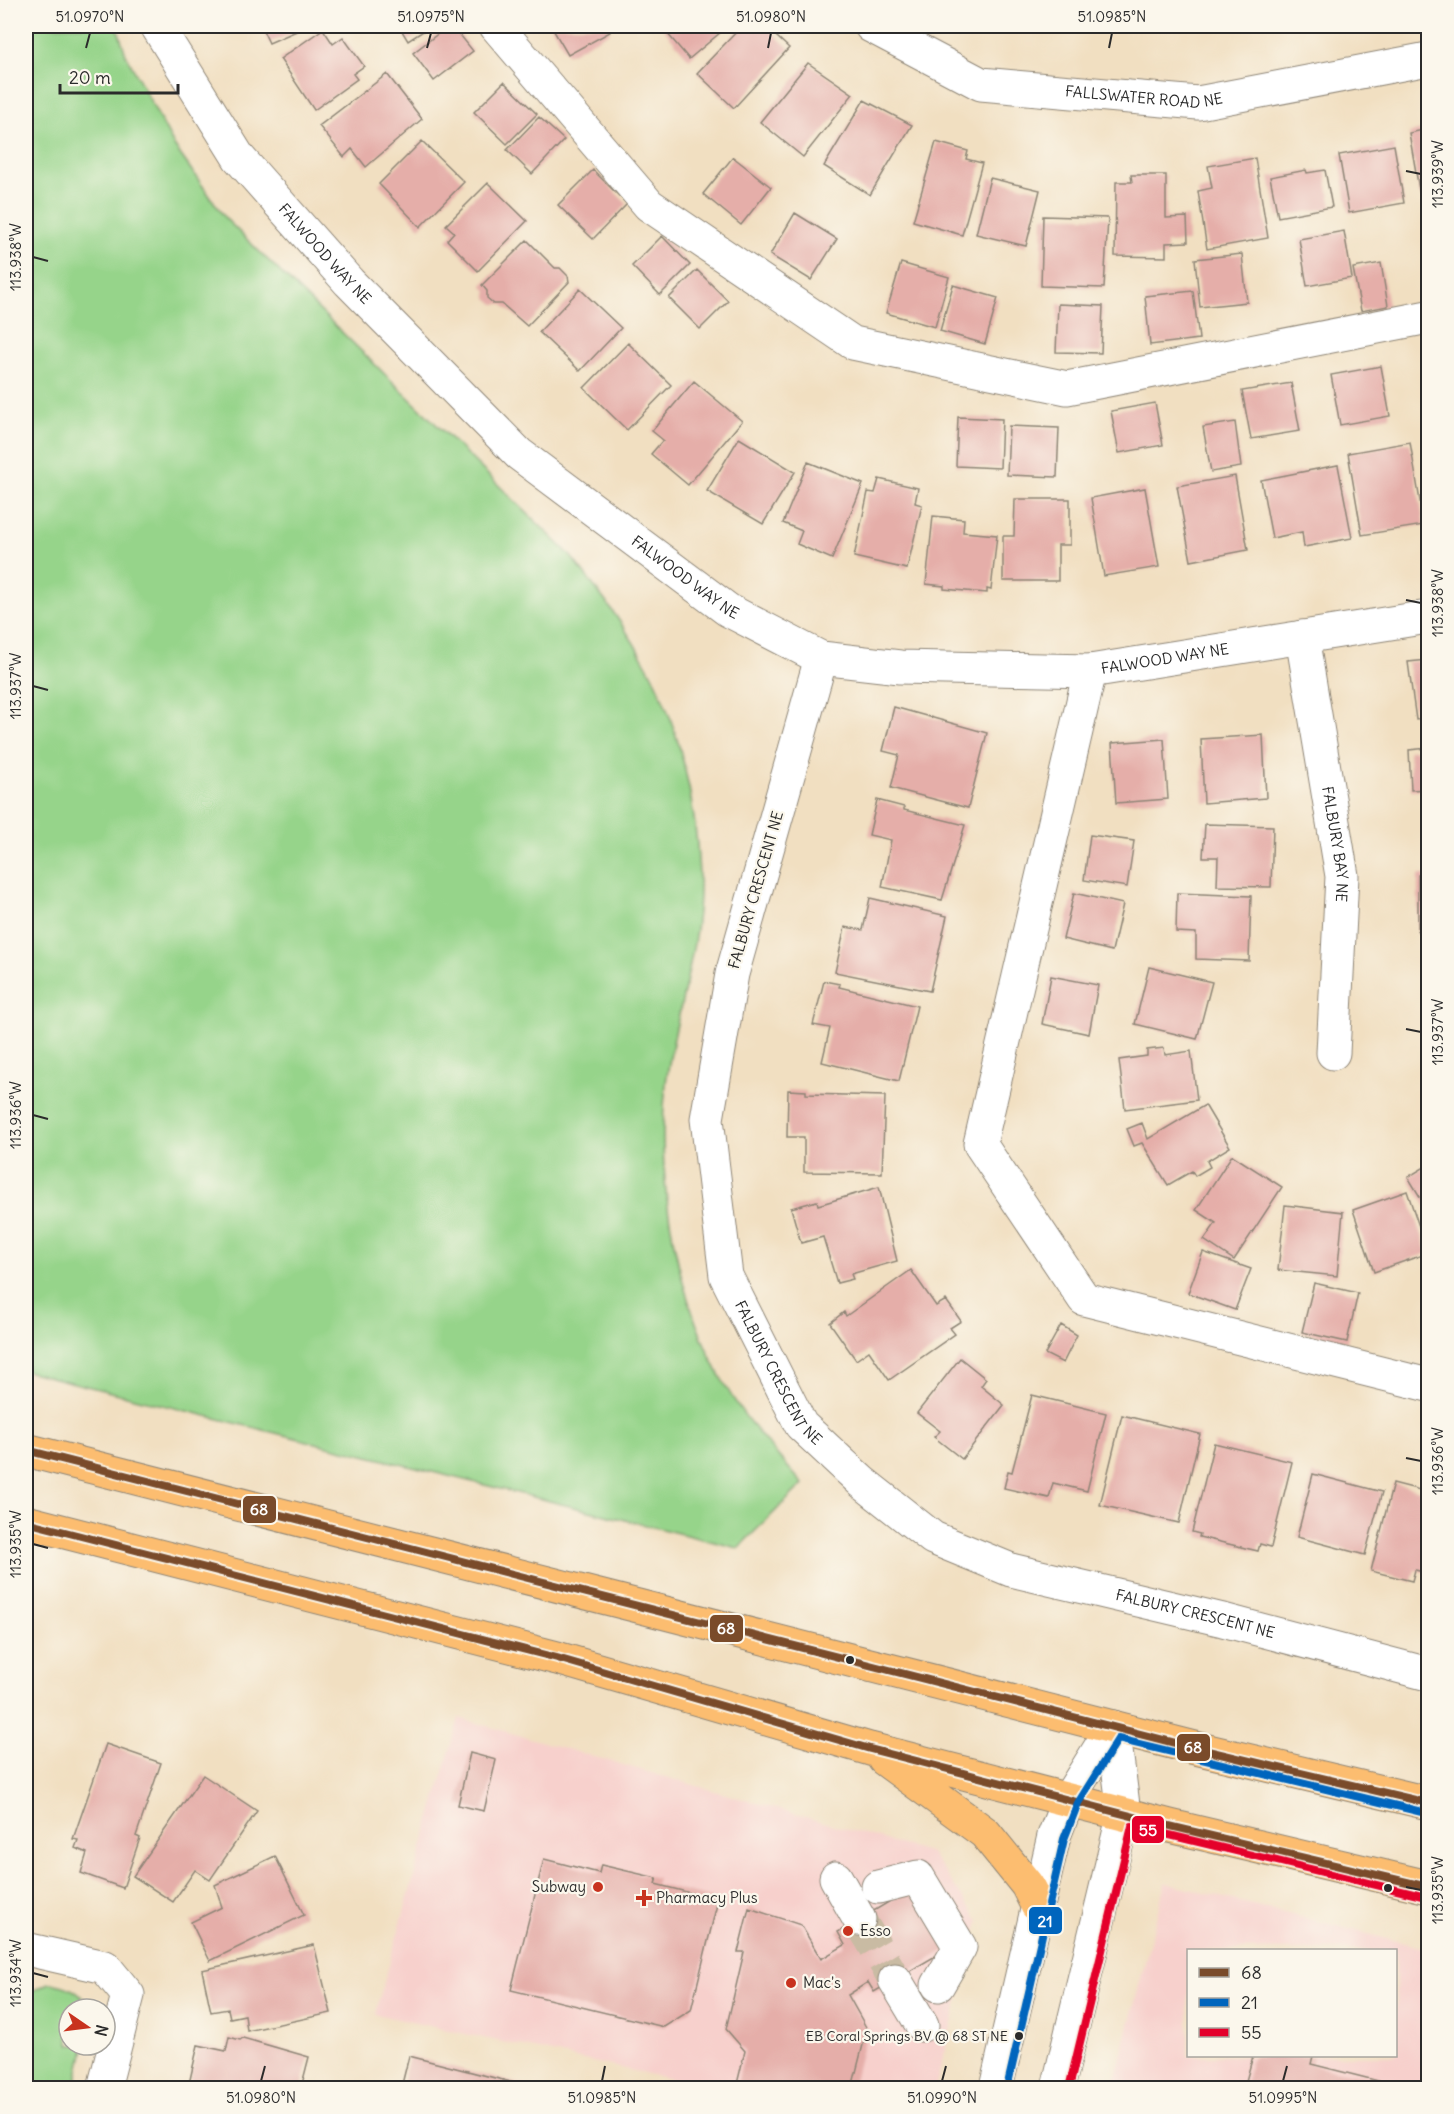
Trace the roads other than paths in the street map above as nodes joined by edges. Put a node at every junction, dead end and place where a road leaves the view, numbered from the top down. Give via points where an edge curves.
1 (157, 26) edge
2 (496, 26) edge
3 (871, 26) edge
4 (1428, 59) edge
5 (1428, 317) edge
6 (1428, 617) edge
7 (1302, 637) junction
8 (821, 658) junction
9 (1090, 671) junction
10 (1333, 1053) dead end
11 (1428, 1385) edge
12 (26, 1450) edge
13 (26, 1522) edge
14 (1428, 1674) edge
15 (1113, 1727) junction
16 (870, 1749) junction
17 (1069, 1798) junction
18 (1428, 1803) edge
19 (1124, 1813) junction
20 (836, 1878) dead end
21 (878, 1887) dead end
22 (1428, 1887) edge
23 (1037, 1905) junction
24 (860, 1919) tunnel mouth
25 (26, 1948) edge
26 (895, 1980) tunnel mouth
27 (938, 1985) dead end
28 (922, 2025) dead end
29 (104, 2088) edge
30 (996, 2088) edge
31 (1058, 2088) edge

1 - 8 street, FALWOOD WAY NE via 239,159 349,282 519,454 729,610
2 - 5 street via 649,205 853,343 1067,388
3 - 4 street, FALLSWATER ROAD NE via 981,84 1198,103
6 - 7 street, FALWOOD WAY NE
7 - 9 street, FALWOOD WAY NE
7 - 10 street, FALBURY BAY NE via 1342,876
8 - 9 street, FALWOOD WAY NE via 900,667
8 - 14 street, FALBURY CRESCENT NE via 732,974 706,1119 726,1276 801,1425 862,1482 933,1538 1011,1570
9 - 11 street via 980,1144 1083,1299
12 - 15 main road
13 - 16 main road via 557,1658
15 - 17 street
15 - 18 main road
15 - 19 street
16 - 17 main road
16 - 23 main road via 985,1833 1027,1885
17 - 19 main road
17 - 23 street via 1054,1836
19 - 22 main road
19 - 31 street
20 - 24 street
21 - 27 street via 918,1877 960,1947
23 - 30 street
25 - 29 street via 105,1967 128,1995
26 - 28 street

